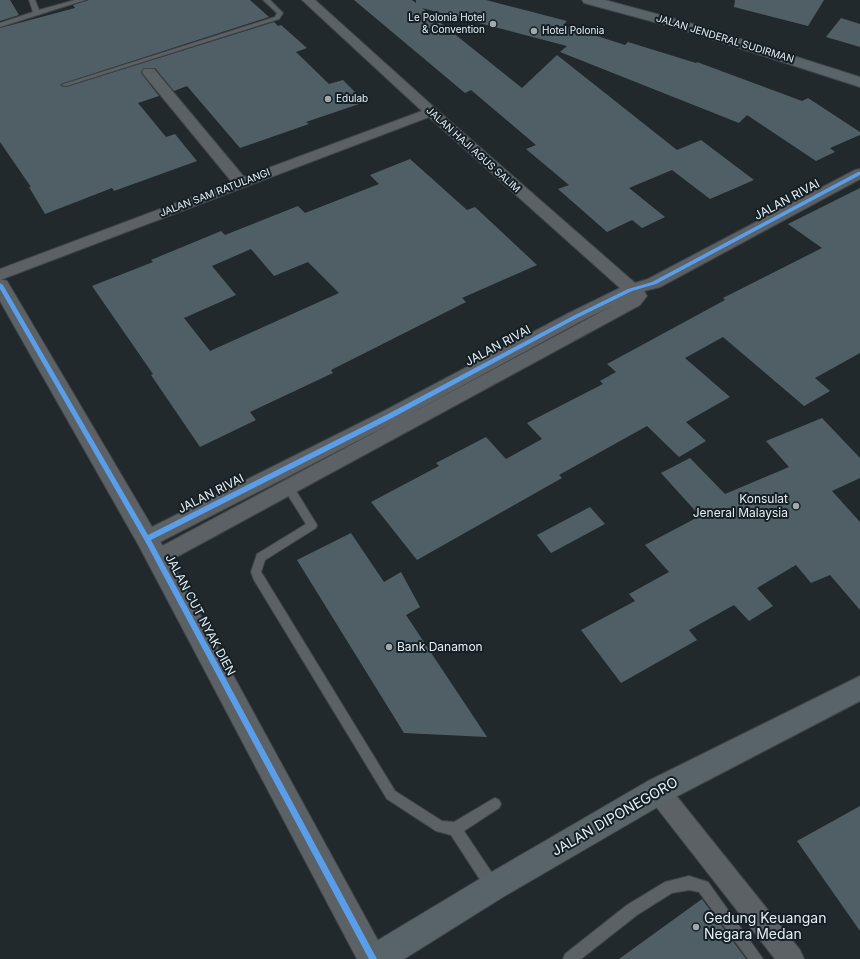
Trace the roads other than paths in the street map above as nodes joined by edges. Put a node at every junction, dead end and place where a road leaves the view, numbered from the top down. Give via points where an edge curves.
1 (32, 0) edge
2 (82, 0) edge
3 (266, 0) edge
4 (308, 0) edge
5 (589, 0) edge
6 (37, 13) junction
7 (0, 25) edge
8 (149, 72) dead end
9 (860, 82) edge
10 (64, 85) dead end
11 (431, 112) junction
12 (860, 173) edge
13 (241, 183) junction
14 (0, 275) edge
15 (0, 285) edge
16 (636, 294) junction
17 (289, 489) junction
18 (152, 548) junction
19 (860, 688) edge
20 (658, 791) junction
21 (495, 804) dead end
22 (456, 829) junction
23 (493, 887) junction
24 (373, 959) edge
25 (376, 959) edge
26 (570, 959) edge
27 (756, 959) edge
28 (791, 959) edge

1 - 6 lane
2 - 6 lane
3 - 10 lane via 280,14 277,18
4 - 11 street, JALAN HAJI AGUS SALIM
5 - 9 main road, JALAN JENDERAL SUDIRMAN via 685,26
6 - 7 lane
8 - 13 street
11 - 13 street, JALAN SAM RATULANGI
11 - 16 street, JALAN HAJI AGUS SALIM
12 - 16 street, JALAN RIVAI
13 - 14 street, JALAN SAM RATULANGI
15 - 18 street, JALAN CUT NYAK DIEN
16 - 17 street, JALAN RIVAI
16 - 18 street, JALAN RIVAI via 575,317
17 - 18 street, JALAN RIVAI
17 - 22 lane via 312,525 261,557 256,572 258,577 390,795 440,827
18 - 24 street, JALAN CUT NYAK DIEN
19 - 20 main road, JALAN DIPONEGORO
20 - 23 main road, JALAN DIPONEGORO
20 - 28 street
21 - 22 lane
22 - 23 lane
23 - 25 main road, JALAN DIPONEGORO
26 - 27 lane via 632,910 670,887 689,884 703,887

